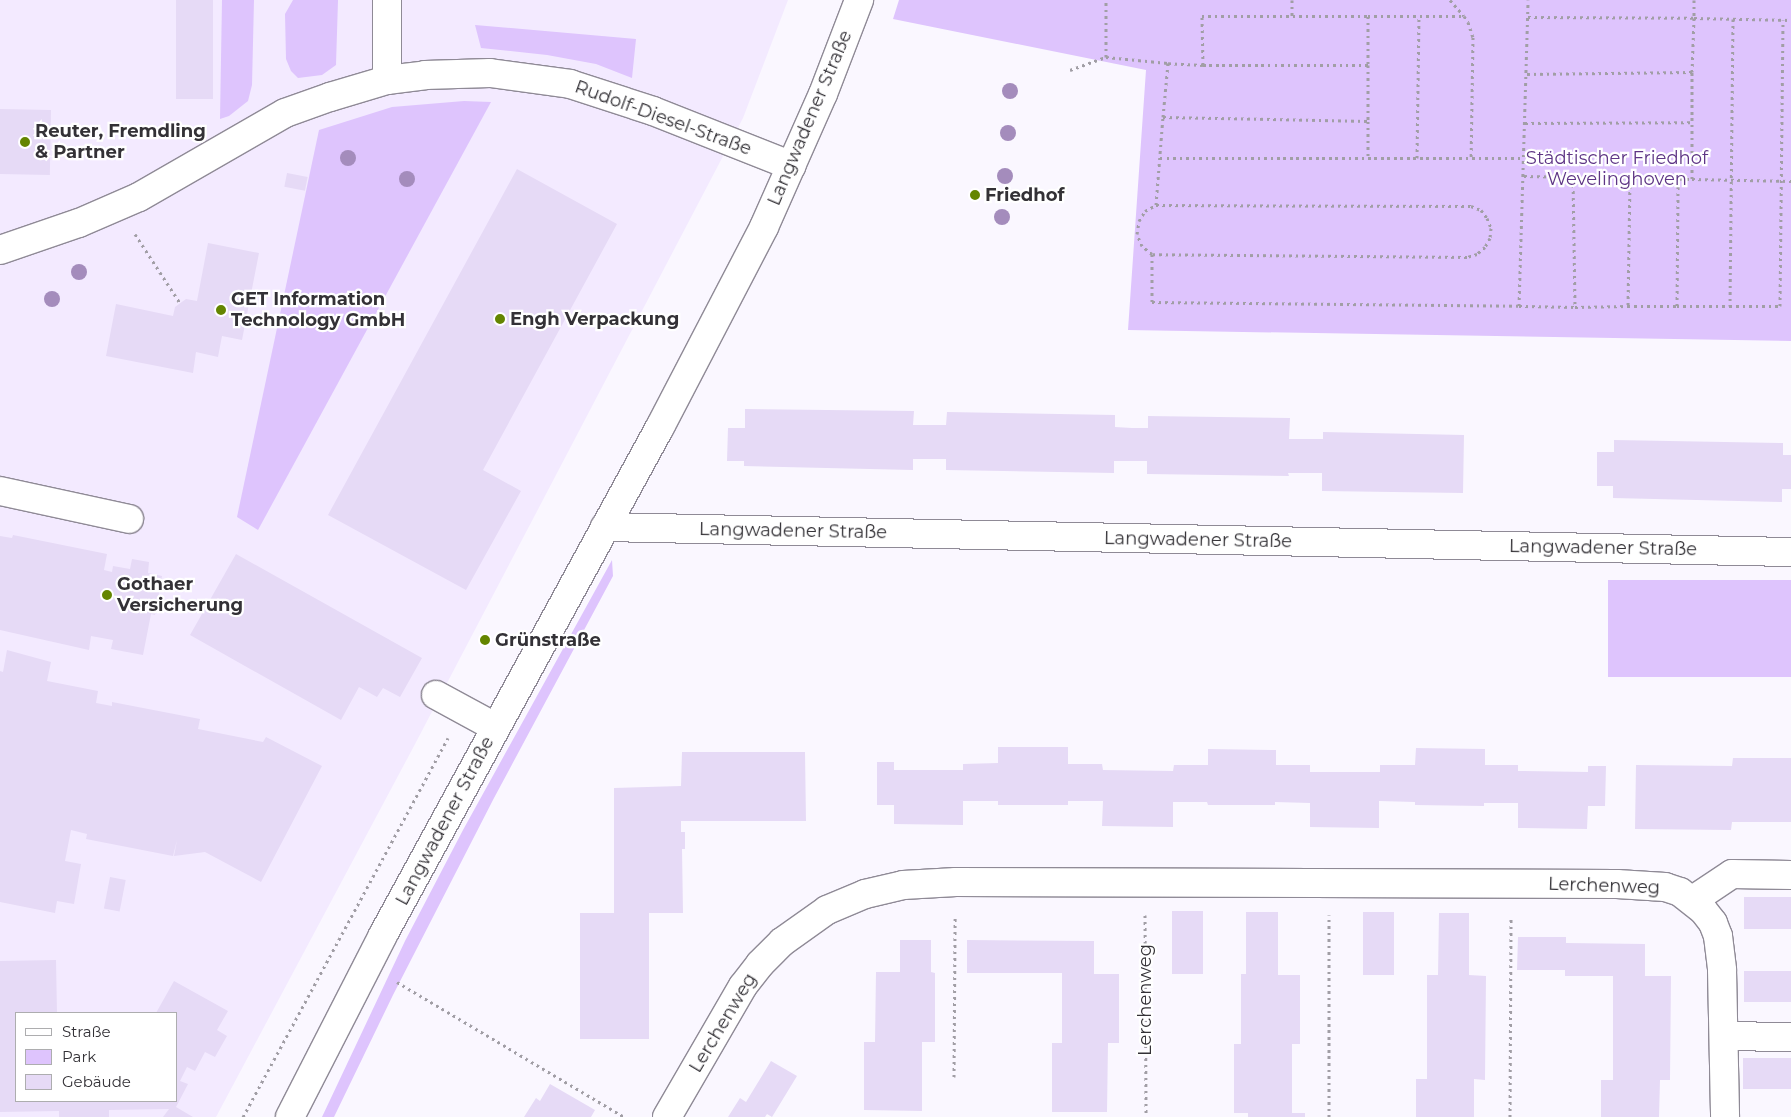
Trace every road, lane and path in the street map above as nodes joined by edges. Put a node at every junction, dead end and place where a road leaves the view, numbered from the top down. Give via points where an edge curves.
1 (388, 0) edge
2 (858, 0) edge
3 (1106, 0) edge
4 (1292, 0) edge
5 (1450, 0) edge
6 (1528, 0) edge
7 (1694, 0) edge
8 (1292, 16) junction
9 (1368, 16) junction
10 (1419, 16) junction
11 (1464, 16) junction
12 (1528, 17) junction
13 (1694, 18) junction
14 (1733, 19) junction
15 (1783, 20) junction
16 (1791, 20) edge
17 (1106, 57) junction
18 (1168, 63) junction
19 (1203, 65) junction
20 (1368, 65) junction
21 (1070, 70) dead end
22 (1692, 72) junction
23 (1526, 74) junction
24 (387, 80) junction
25 (1163, 117) junction
26 (1368, 121) junction
27 (1525, 122) junction
28 (1692, 122) junction
29 (1160, 158) junction
30 (1368, 158) junction
31 (1417, 158) junction
32 (1524, 158) junction
33 (1471, 159) junction
34 (792, 166) junction
35 (1524, 176) junction
36 (1574, 178) junction
37 (1630, 178) junction
38 (1692, 179) junction
39 (1678, 180) junction
40 (1731, 180) junction
41 (1780, 181) junction
42 (1791, 181) edge
43 (1156, 205) junction
44 (118, 208) junction
45 (0, 250) edge
46 (1152, 254) junction
47 (180, 303) dead end
48 (1519, 306) junction
49 (1628, 306) junction
50 (1677, 306) junction
51 (1730, 306) junction
52 (1575, 307) junction
53 (0, 491) edge
54 (129, 519) dead end
55 (605, 528) junction
56 (1791, 552) edge
57 (436, 695) dead end
58 (495, 727) junction
59 (1791, 874) edge
60 (956, 882) junction
61 (1145, 883) junction
62 (1329, 884) junction
63 (1512, 884) junction
64 (1693, 900) junction
65 (368, 964) junction
66 (1724, 1036) junction
67 (1791, 1037) edge
68 (954, 1077) dead end
69 (290, 1117) edge
70 (624, 1117) edge
71 (667, 1117) edge
72 (1146, 1117) edge
73 (1329, 1117) edge
74 (1510, 1117) edge
75 (1725, 1117) edge

1 - 24 street
2 - 34 street, Langwadener Straße via 836,63
3 - 17 path
4 - 8 path
5 - 11 path
6 - 12 path
7 - 13 path
8 - 9 path
8 - 19 path via 1202,16
9 - 10 path
9 - 20 path
10 - 11 path
10 - 31 path
11 - 33 path via 1473,37
12 - 13 path
12 - 23 path
13 - 14 path
13 - 22 path
14 - 15 path
14 - 40 path
15 - 16 path
15 - 41 path
17 - 18 path
17 - 21 path
18 - 19 path
18 - 25 path
19 - 20 path
20 - 26 path
22 - 23 path
22 - 28 path
23 - 27 path
24 - 34 street, Rudolf-Diesel-Straße via 490,73 570,84 653,111
24 - 44 street, Rudolf-Diesel-Straße via 322,99 285,114
25 - 26 path
25 - 29 path
26 - 30 path
27 - 28 path
27 - 32 path
28 - 38 path
29 - 30 path
29 - 43 path
30 - 31 path
31 - 33 path
32 - 33 path
32 - 35 path
34 - 55 street, Langwadener Straße via 764,227
35 - 36 path
35 - 48 path
36 - 37 path
36 - 52 path
37 - 39 path
37 - 49 path
38 - 39 path
38 - 40 path
39 - 50 path
40 - 41 path
40 - 51 path
41 - 42 path
41 - 51 path via 1780,306
43 - 46 path via 1145,211 1138,222 1137,234 1142,246
43 - 46 path via 1471,206 1481,210 1491,228 1485,247 1467,257
44 - 45 street, Rudolf-Diesel-Straße
44 - 47 path
46 - 48 path via 1152,302
48 - 52 path
49 - 50 path
49 - 52 path
50 - 51 path
53 - 54 street
55 - 56 street, Langwadener Straße
55 - 58 street, Langwadener Straße
57 - 58 street
58 - 65 street, Langwadener Straße
59 - 64 street via 1732,874
60 - 61 street, Lerchenweg
60 - 68 path
60 - 71 street, Lerchenweg via 902,885 865,894 827,910 795,931 760,964 743,986
61 - 62 street, Lerchenweg
61 - 72 path, Lerchenweg
62 - 63 street, Lerchenweg
62 - 73 path
63 - 64 street, Lerchenweg via 1647,885 1672,889
63 - 74 path
64 - 66 street, Lerchenweg via 1713,923 1721,951
65 - 69 street, Langwadener Straße
65 - 70 path
66 - 67 street
66 - 75 street, Lerchenweg

